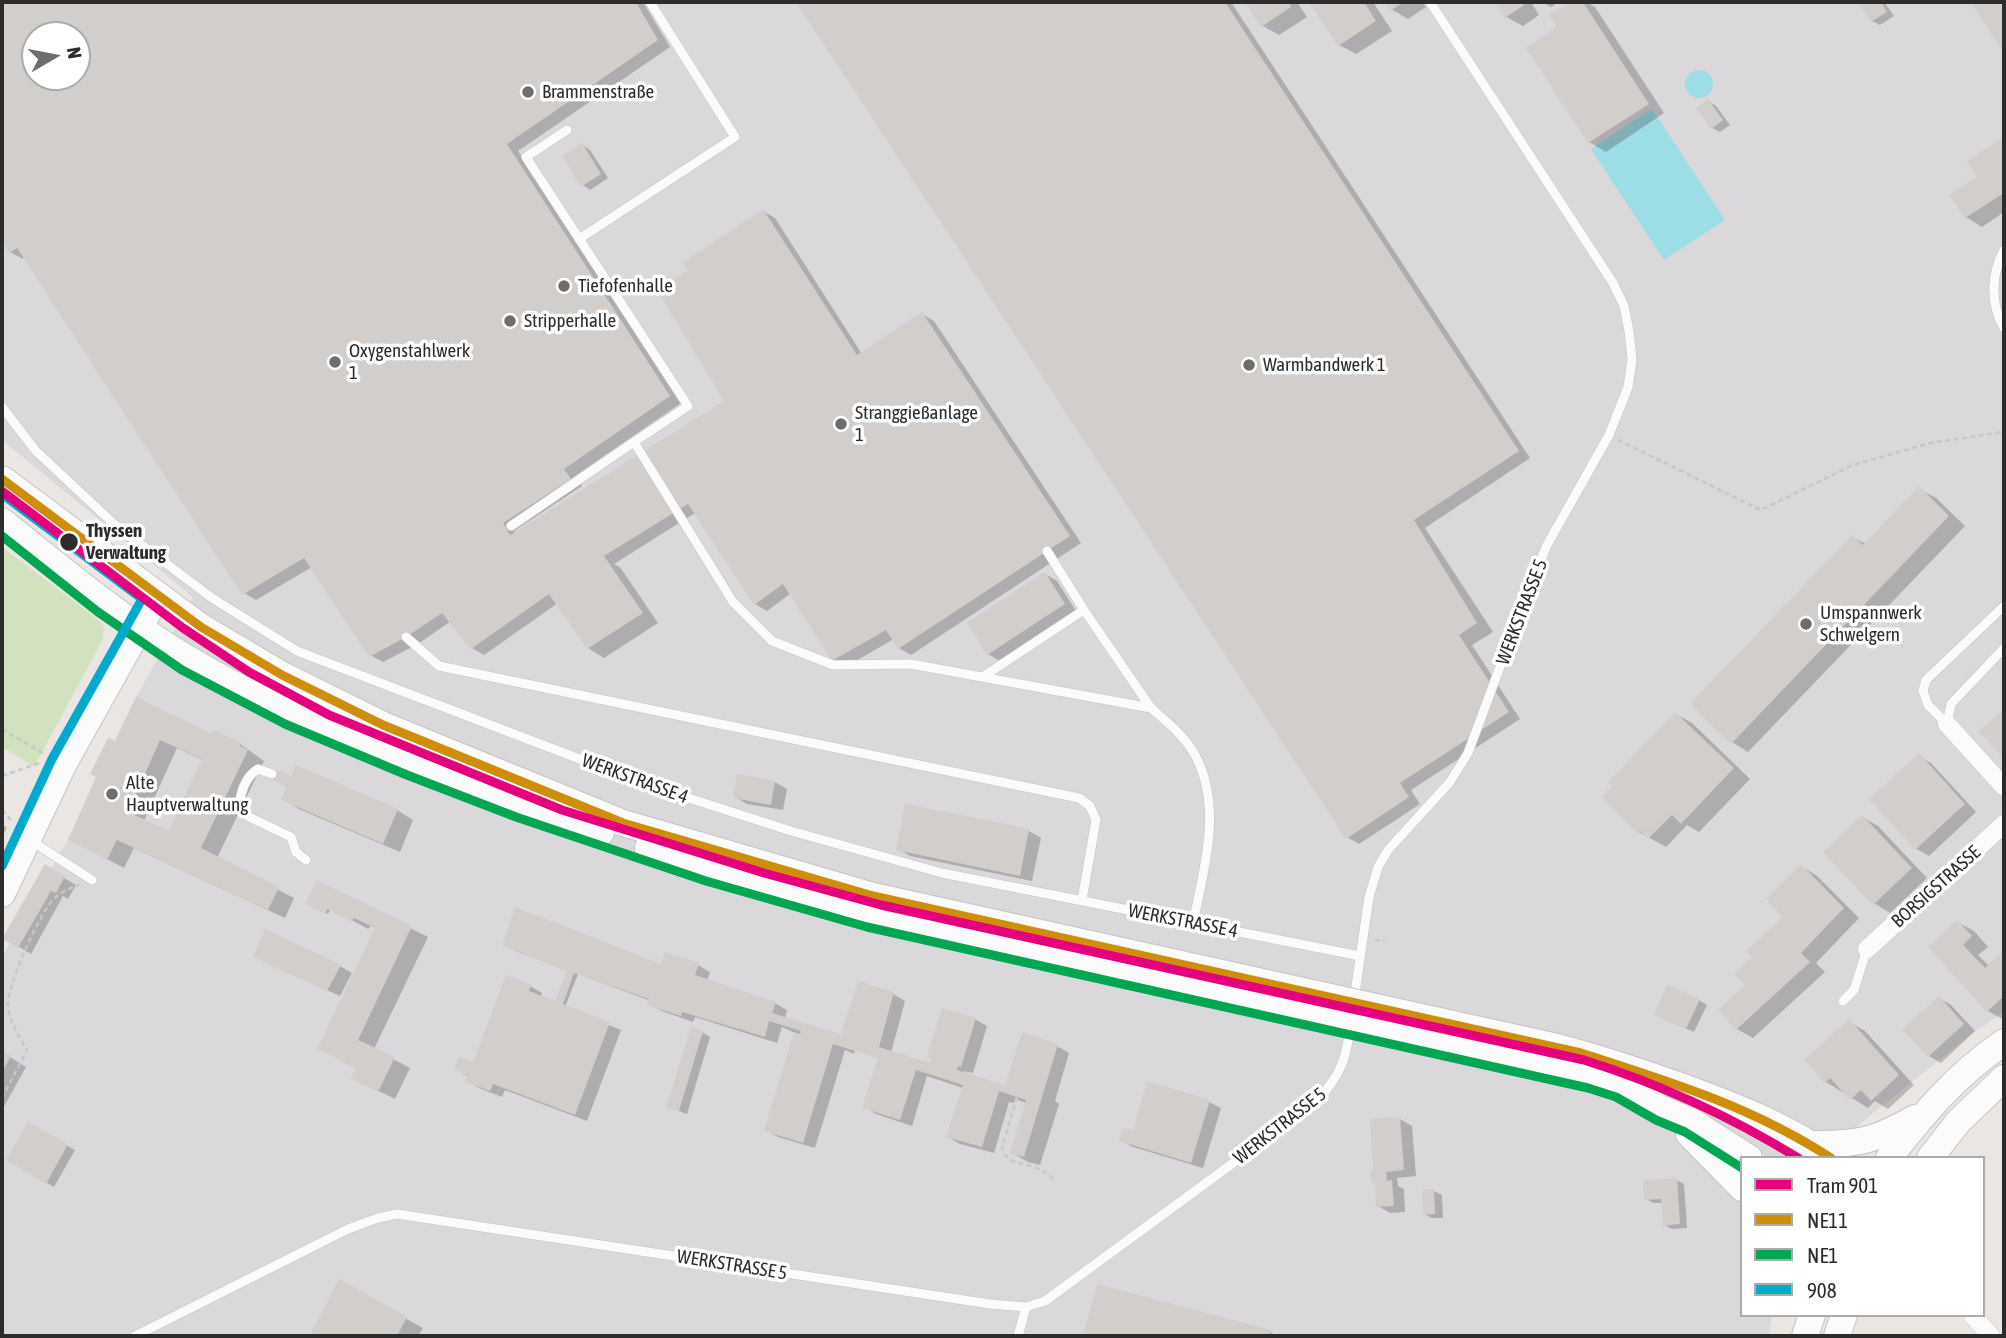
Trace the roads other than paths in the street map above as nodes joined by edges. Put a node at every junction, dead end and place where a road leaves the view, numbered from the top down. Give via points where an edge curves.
1 (650, 2) edge
2 (1430, 2) edge
3 (567, 130) dead end
4 (579, 239) junction
5 (2004, 250) edge
6 (2004, 328) edge
7 (2, 407) edge
8 (634, 442) junction
9 (2, 479) edge
10 (2, 521) edge
11 (511, 526) dead end
12 (1047, 551) dead end
13 (158, 596) junction
14 (2004, 606) edge
15 (1084, 610) junction
16 (141, 626) junction
17 (406, 637) dead end
18 (2004, 649) edge
19 (984, 676) junction
20 (1151, 708) junction
21 (1947, 724) junction
22 (272, 774) dead end
23 (2004, 787) edge
24 (2004, 824) edge
25 (29, 839) junction
26 (306, 860) dead end
27 (92, 880) road end
28 (2, 894) edge
29 (1082, 900) junction
30 (1193, 923) junction
31 (1867, 949) joint
32 (1360, 956) junction
33 (1843, 1001) dead end
34 (1322, 1005) junction
35 (2004, 1042) edge
36 (1558, 1057) junction
37 (2004, 1077) edge
38 (1662, 1109) junction
39 (1926, 1112) junction
40 (1822, 1151) edge
41 (1746, 1156) edge
42 (1891, 1156) edge
43 (1932, 1156) edge
44 (1740, 1186) edge
45 (1026, 1307) junction
46 (1843, 1317) edge
47 (1974, 1317) edge
48 (135, 1336) edge
49 (1018, 1336) edge
50 (1837, 1336) edge
51 (1990, 1336) edge

1 - 4 lane via 735,137
2 - 32 lane, WERKSTRASSE 5 via 1613,283 1624,306 1632,360 1628,387 1609,435 1547,545 1468,753 1450,782 1378,867
3 - 4 lane via 526,157
4 - 8 lane via 688,405
5 - 6 lane via 1995,272 1994,293
7 - 29 lane, WERKSTRASSE 4 via 36,451 114,524 212,598 296,651 645,785 764,823 943,873
8 - 11 lane
8 - 19 lane via 733,602 772,641 833,665 911,664
9 - 13 main road
10 - 16 main road
12 - 15 lane
13 - 16 main road
13 - 34 main road via 328,700 623,823 873,896
14 - 21 lane via 1926,680 1923,691 1928,705
15 - 19 lane
15 - 20 lane
16 - 25 main road via 75,743
16 - 34 main road via 188,659 290,713 520,805 710,869 870,915
17 - 29 lane via 439,666 1079,798 1090,806 1096,820
18 - 21 lane via 1951,704
19 - 20 lane
20 - 30 lane via 1174,727 1205,779 1210,833
21 - 23 street
22 - 26 lane via 258,769 251,773 240,795 240,808 291,837 296,852
24 - 31 street, BORSIGSTRASSE
25 - 27 lane
25 - 28 main road
29 - 30 lane, WERKSTRASSE 4
30 - 32 lane, WERKSTRASSE 4
31 - 33 lane via 1854,990
32 - 45 lane, WERKSTRASSE 5 via 1346,1059 1315,1102 1045,1301
34 - 36 main road, bridge
35 - 39 main road via 1973,1064
36 - 38 main road
36 - 40 main road via 1642,1072 1749,1112
37 - 43 main road
38 - 41 main road
38 - 44 main road
39 - 40 main road via 1864,1142
39 - 42 main road
45 - 48 lane, WERKSTRASSE 5 via 397,1214 348,1229
45 - 49 lane
46 - 50 main road
47 - 51 street

